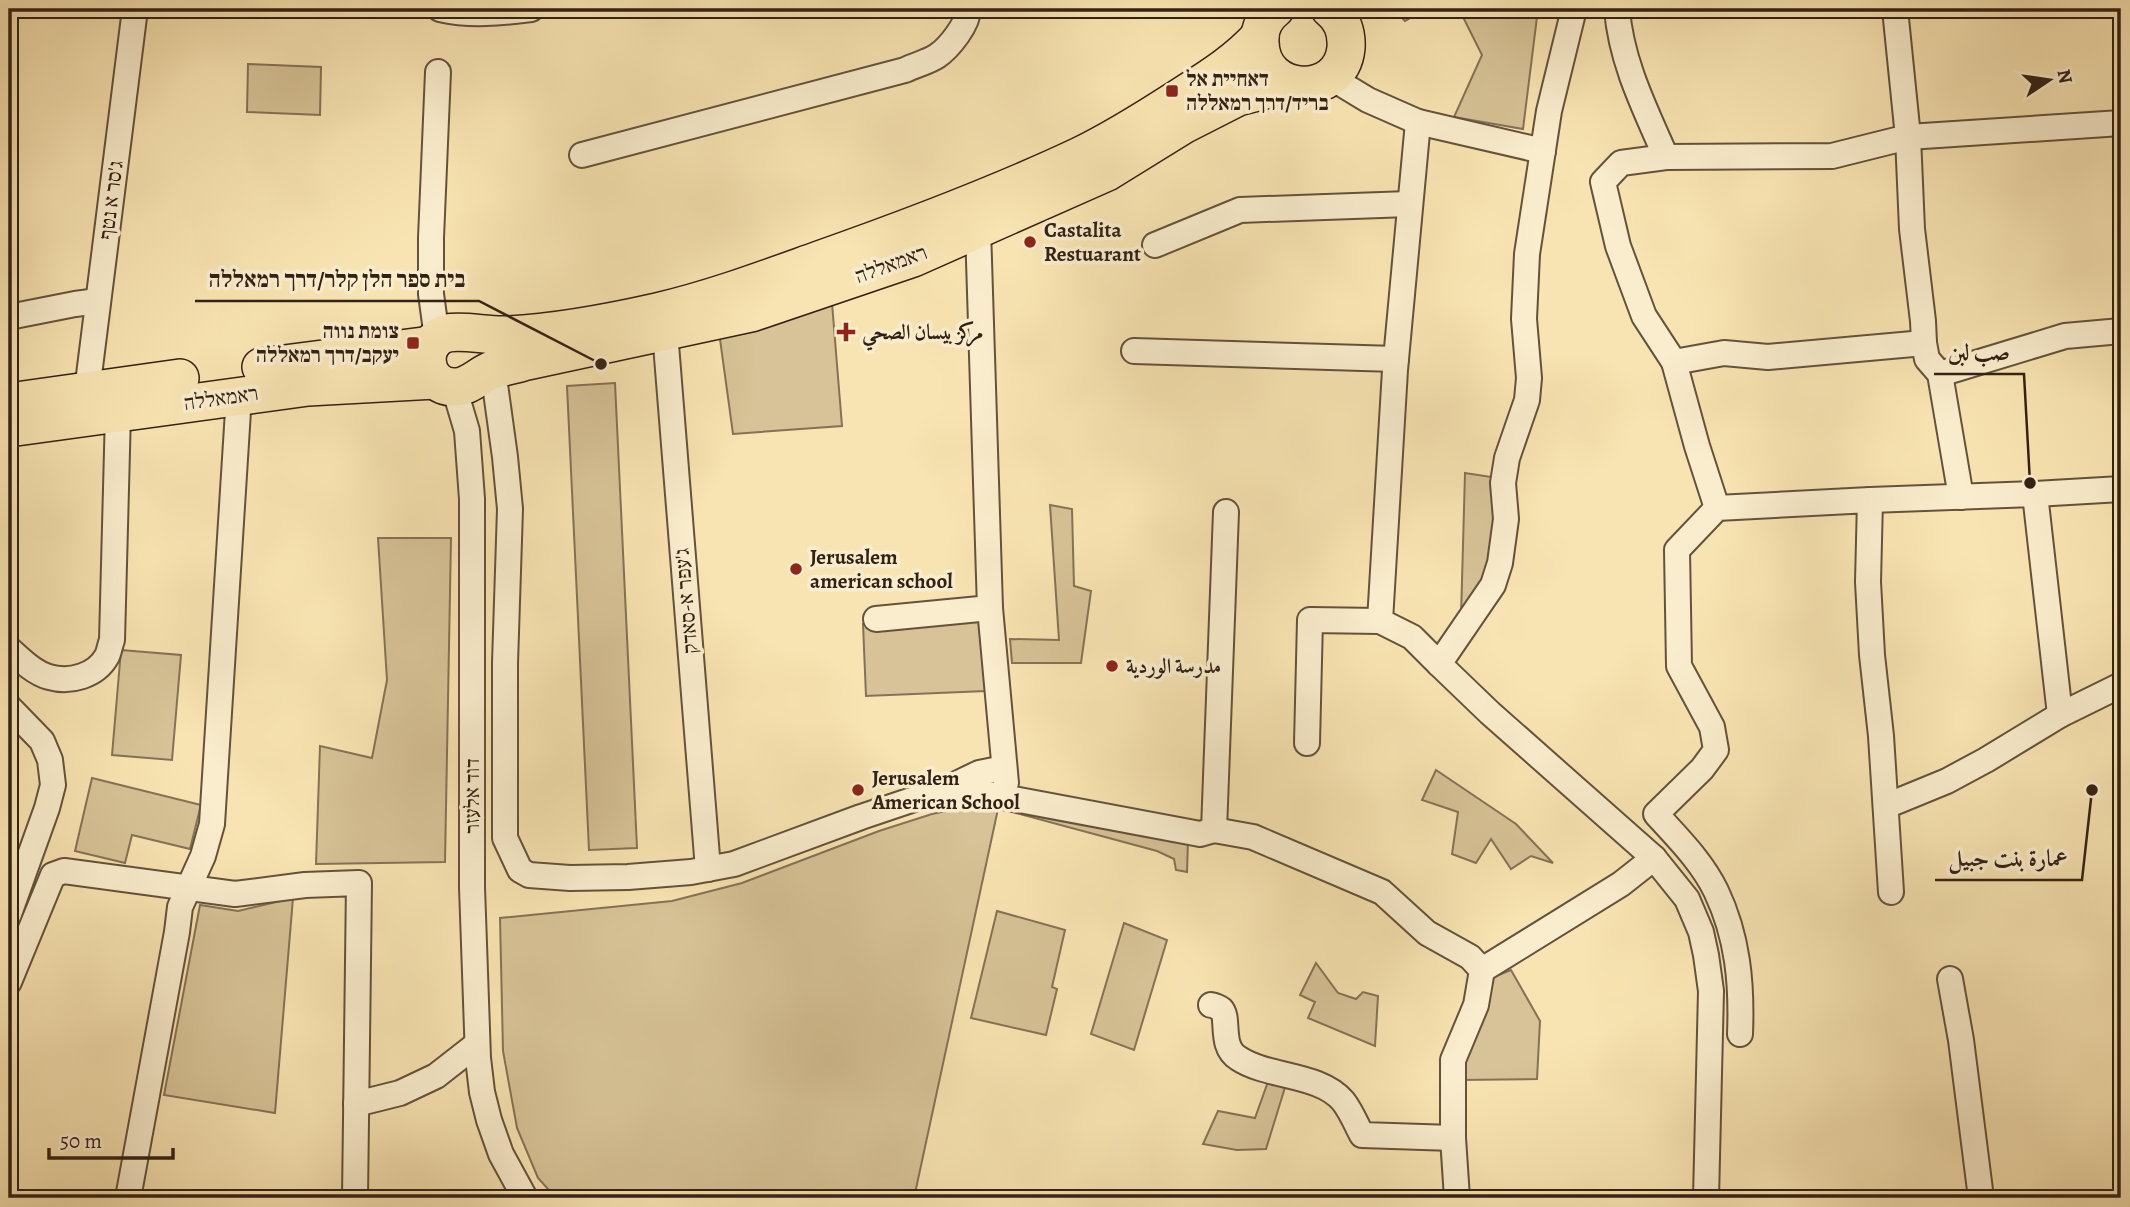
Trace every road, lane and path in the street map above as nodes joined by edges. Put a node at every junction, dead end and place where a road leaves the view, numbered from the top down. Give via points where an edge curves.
1 (135, 9) edge
2 (440, 9) edge
3 (531, 9) edge
4 (968, 9) edge
5 (1556, 9) edge
6 (1574, 9) edge
7 (1617, 9) edge
8 (1895, 9) edge
9 (1344, 18) edge
10 (1263, 20) edge
11 (438, 72) dead end
12 (1330, 77) junction
13 (1287, 83) junction
14 (1418, 122) junction
15 (2121, 123) edge
16 (1908, 137) junction
17 (1543, 151) junction
18 (582, 155) dead end
19 (1666, 157) junction
20 (1409, 204) junction
21 (978, 229) junction
22 (1155, 245) dead end
23 (98, 301) junction
24 (9, 317) edge
25 (2121, 331) edge
26 (665, 332) junction
27 (1924, 343) junction
28 (1134, 351) dead end
29 (1396, 359) junction
30 (455, 362) junction
31 (1674, 362) junction
32 (1940, 374) junction
33 (87, 391) junction
34 (239, 395) junction
35 (9, 402) edge
36 (118, 412) junction
37 (9, 428) edge
38 (2121, 489) edge
39 (2035, 494) junction
40 (1961, 497) junction
41 (1870, 500) junction
42 (1717, 508) junction
43 (1226, 512) dead end
44 (990, 608) junction
45 (876, 618) dead end
46 (1380, 621) junction
47 (9, 649) edge
48 (1438, 664) junction
49 (2121, 685) edge
50 (9, 707) edge
51 (2060, 715) junction
52 (1307, 743) dead end
53 (1004, 768) junction
54 (950, 787) junction
55 (1008, 798) junction
56 (1886, 807) junction
57 (1214, 830) junction
58 (1654, 858) junction
59 (708, 869) junction
60 (188, 888) junction
61 (1891, 892) dead end
62 (9, 914) edge
63 (1482, 970) junction
64 (1950, 979) dead end
65 (9, 982) edge
66 (1211, 1004) dead end
67 (1740, 1034) dead end
68 (477, 1044) junction
69 (356, 1104) junction
70 (1453, 1138) junction
71 (128, 1198) edge
72 (355, 1198) edge
73 (524, 1198) edge
74 (1457, 1198) edge
75 (1706, 1198) edge
76 (1981, 1198) edge

1 - 23 street, ג'סר א נטף
2 - 3 street via 498,13
4 - 18 street via 958,35 937,56 905,70
5 - 17 street via 1536,122
6 - 17 street
7 - 19 street via 1628,69
8 - 16 street
9 - 12 highway via 1345,52
10 - 13 highway via 1260,51 1265,65
10 - 30 highway, ראמאללה via 1250,48 1141,122 1081,155 913,227 720,295 657,312 503,336
11 - 30 street via 431,294
12 - 13 highway, ראמאללה via 1317,84
12 - 14 street
13 - 21 highway, ראמאללה via 1238,97 1107,172
14 - 17 street
14 - 20 street
15 - 16 street
16 - 19 street via 1832,156
16 - 27 street
17 - 48 street via 1527,254 1527,401 1507,458 1500,563 1493,585
19 - 31 street via 1620,163 1603,182 1618,246 1644,316
20 - 22 street via 1240,210
20 - 29 street
21 - 26 highway, ראמאללה via 913,258 751,313
21 - 44 street
23 - 24 street
23 - 33 street, ג'סר א נטף
25 - 32 street via 2066,336
26 - 30 highway, ראמאללה
26 - 59 street, ג'עפר א-סאדק
27 - 31 street via 1768,357 1724,353
27 - 32 street via 1927,359
28 - 29 street
29 - 46 street
30 - 33 highway, ראמאללה
30 - 34 highway, ראמאללה
30 - 59 street via 505,457 510,509 505,838 520,870 529,875 628,877
30 - 68 street, דוד אלעזר via 472,499 472,887
31 - 42 street
32 - 40 street
33 - 35 highway, ראמאללה
34 - 36 highway, ראמאללה
34 - 60 street via 212,824
36 - 37 highway, ראמאללה
36 - 47 street via 112,640 107,656 95,670 72,680 48,677
38 - 39 street
39 - 40 street
39 - 51 street
40 - 41 street
41 - 42 street
41 - 56 street via 1868,582
42 - 67 street via 1677,550 1676,585 1679,666 1712,727 1716,750 1656,814 1700,865 1727,919 1738,956
43 - 57 street
44 - 45 street
44 - 53 street
46 - 48 street via 1412,637
46 - 52 street via 1310,620
48 - 58 street
49 - 51 street
50 - 62 street via 42,741 53,785
51 - 56 street via 1947,781
53 - 54 street via 979,773
53 - 55 street
54 - 55 street
54 - 59 street via 734,864
55 - 57 street via 1200,834
56 - 61 street
57 - 63 street via 1253,837 1382,892 1427,933 1471,957
58 - 63 street via 1621,884
58 - 75 street via 1687,899 1706,955 1711,991
60 - 65 street via 64,871 53,875
60 - 69 street via 235,894 359,883
60 - 71 street via 180,907
63 - 70 street via 1476,1004 1453,1060
64 - 76 street
66 - 70 street via 1223,1012 1232,1054 1247,1064 1328,1089 1343,1102 1362,1135
68 - 69 street via 436,1076 400,1093
68 - 73 street, דוד אלעזר via 489,1120
69 - 72 street
70 - 74 street

